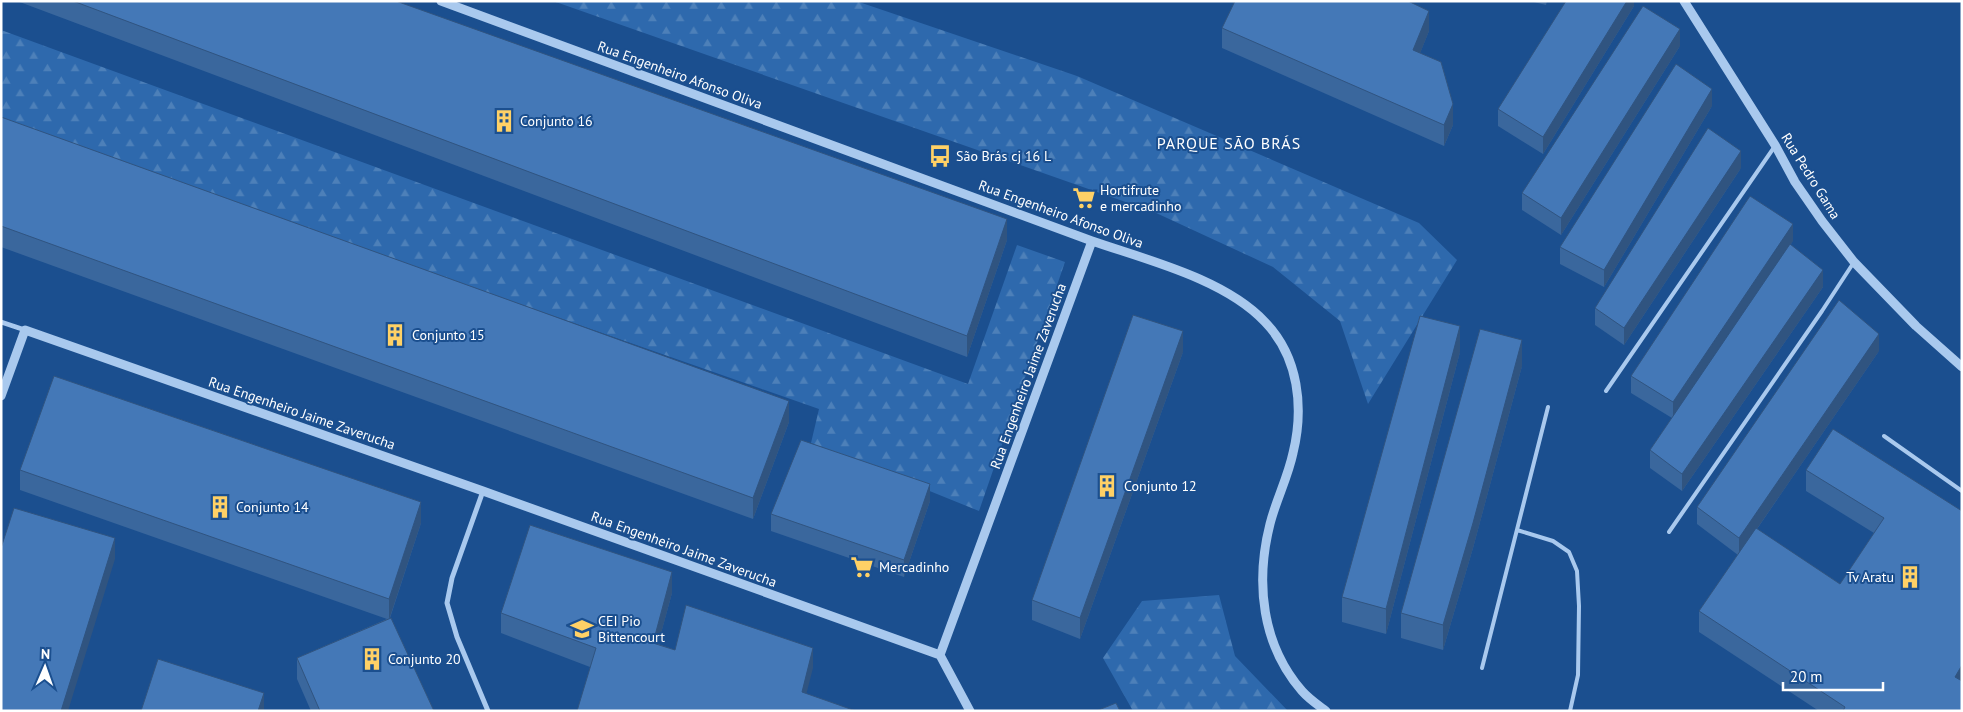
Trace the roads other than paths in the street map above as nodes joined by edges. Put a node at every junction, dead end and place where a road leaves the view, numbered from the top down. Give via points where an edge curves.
1 (441, 1) edge
2 (1684, 1) edge
3 (1775, 145) junction
4 (1092, 241) junction
5 (1854, 262) junction
6 (1, 322) edge
7 (25, 330) junction
8 (1962, 367) edge
9 (1606, 391) dead end
10 (1, 396) edge
11 (1548, 407) dead end
12 (1884, 436) dead end
13 (1962, 490) edge
14 (483, 491) junction
15 (1517, 530) junction
16 (1669, 532) dead end
17 (940, 655) junction
18 (1482, 668) dead end
19 (488, 711) edge
20 (970, 711) edge
21 (1326, 711) edge
22 (1570, 711) edge

1 - 4 street, Rua Engenheiro Afonso Oliva
2 - 3 street, Rua Pedro Gama
3 - 5 street, Rua Pedro Gama via 1795,182
3 - 9 lane
4 - 17 street, Rua Engenheiro Jaime Zaverucha
4 - 21 street, Rua Engenheiro Afonso Oliva via 1190,275 1230,294 1266,322 1286,352 1297,383 1299,414 1294,453 1270,525 1262,569 1264,606 1272,642 1282,664 1304,693
5 - 8 street, Rua Pedro Gama via 1916,326
5 - 16 lane
6 - 7 street, Rua Engenheiro Jaime Zaverucha
7 - 10 street
7 - 14 street, Rua Engenheiro Jaime Zaverucha
11 - 15 lane
12 - 13 lane
14 - 17 street, Rua Engenheiro Jaime Zaverucha
14 - 19 street via 452,578 447,603 457,637
15 - 18 lane
15 - 22 lane via 1553,541 1569,552 1577,571 1578,675
17 - 20 street

